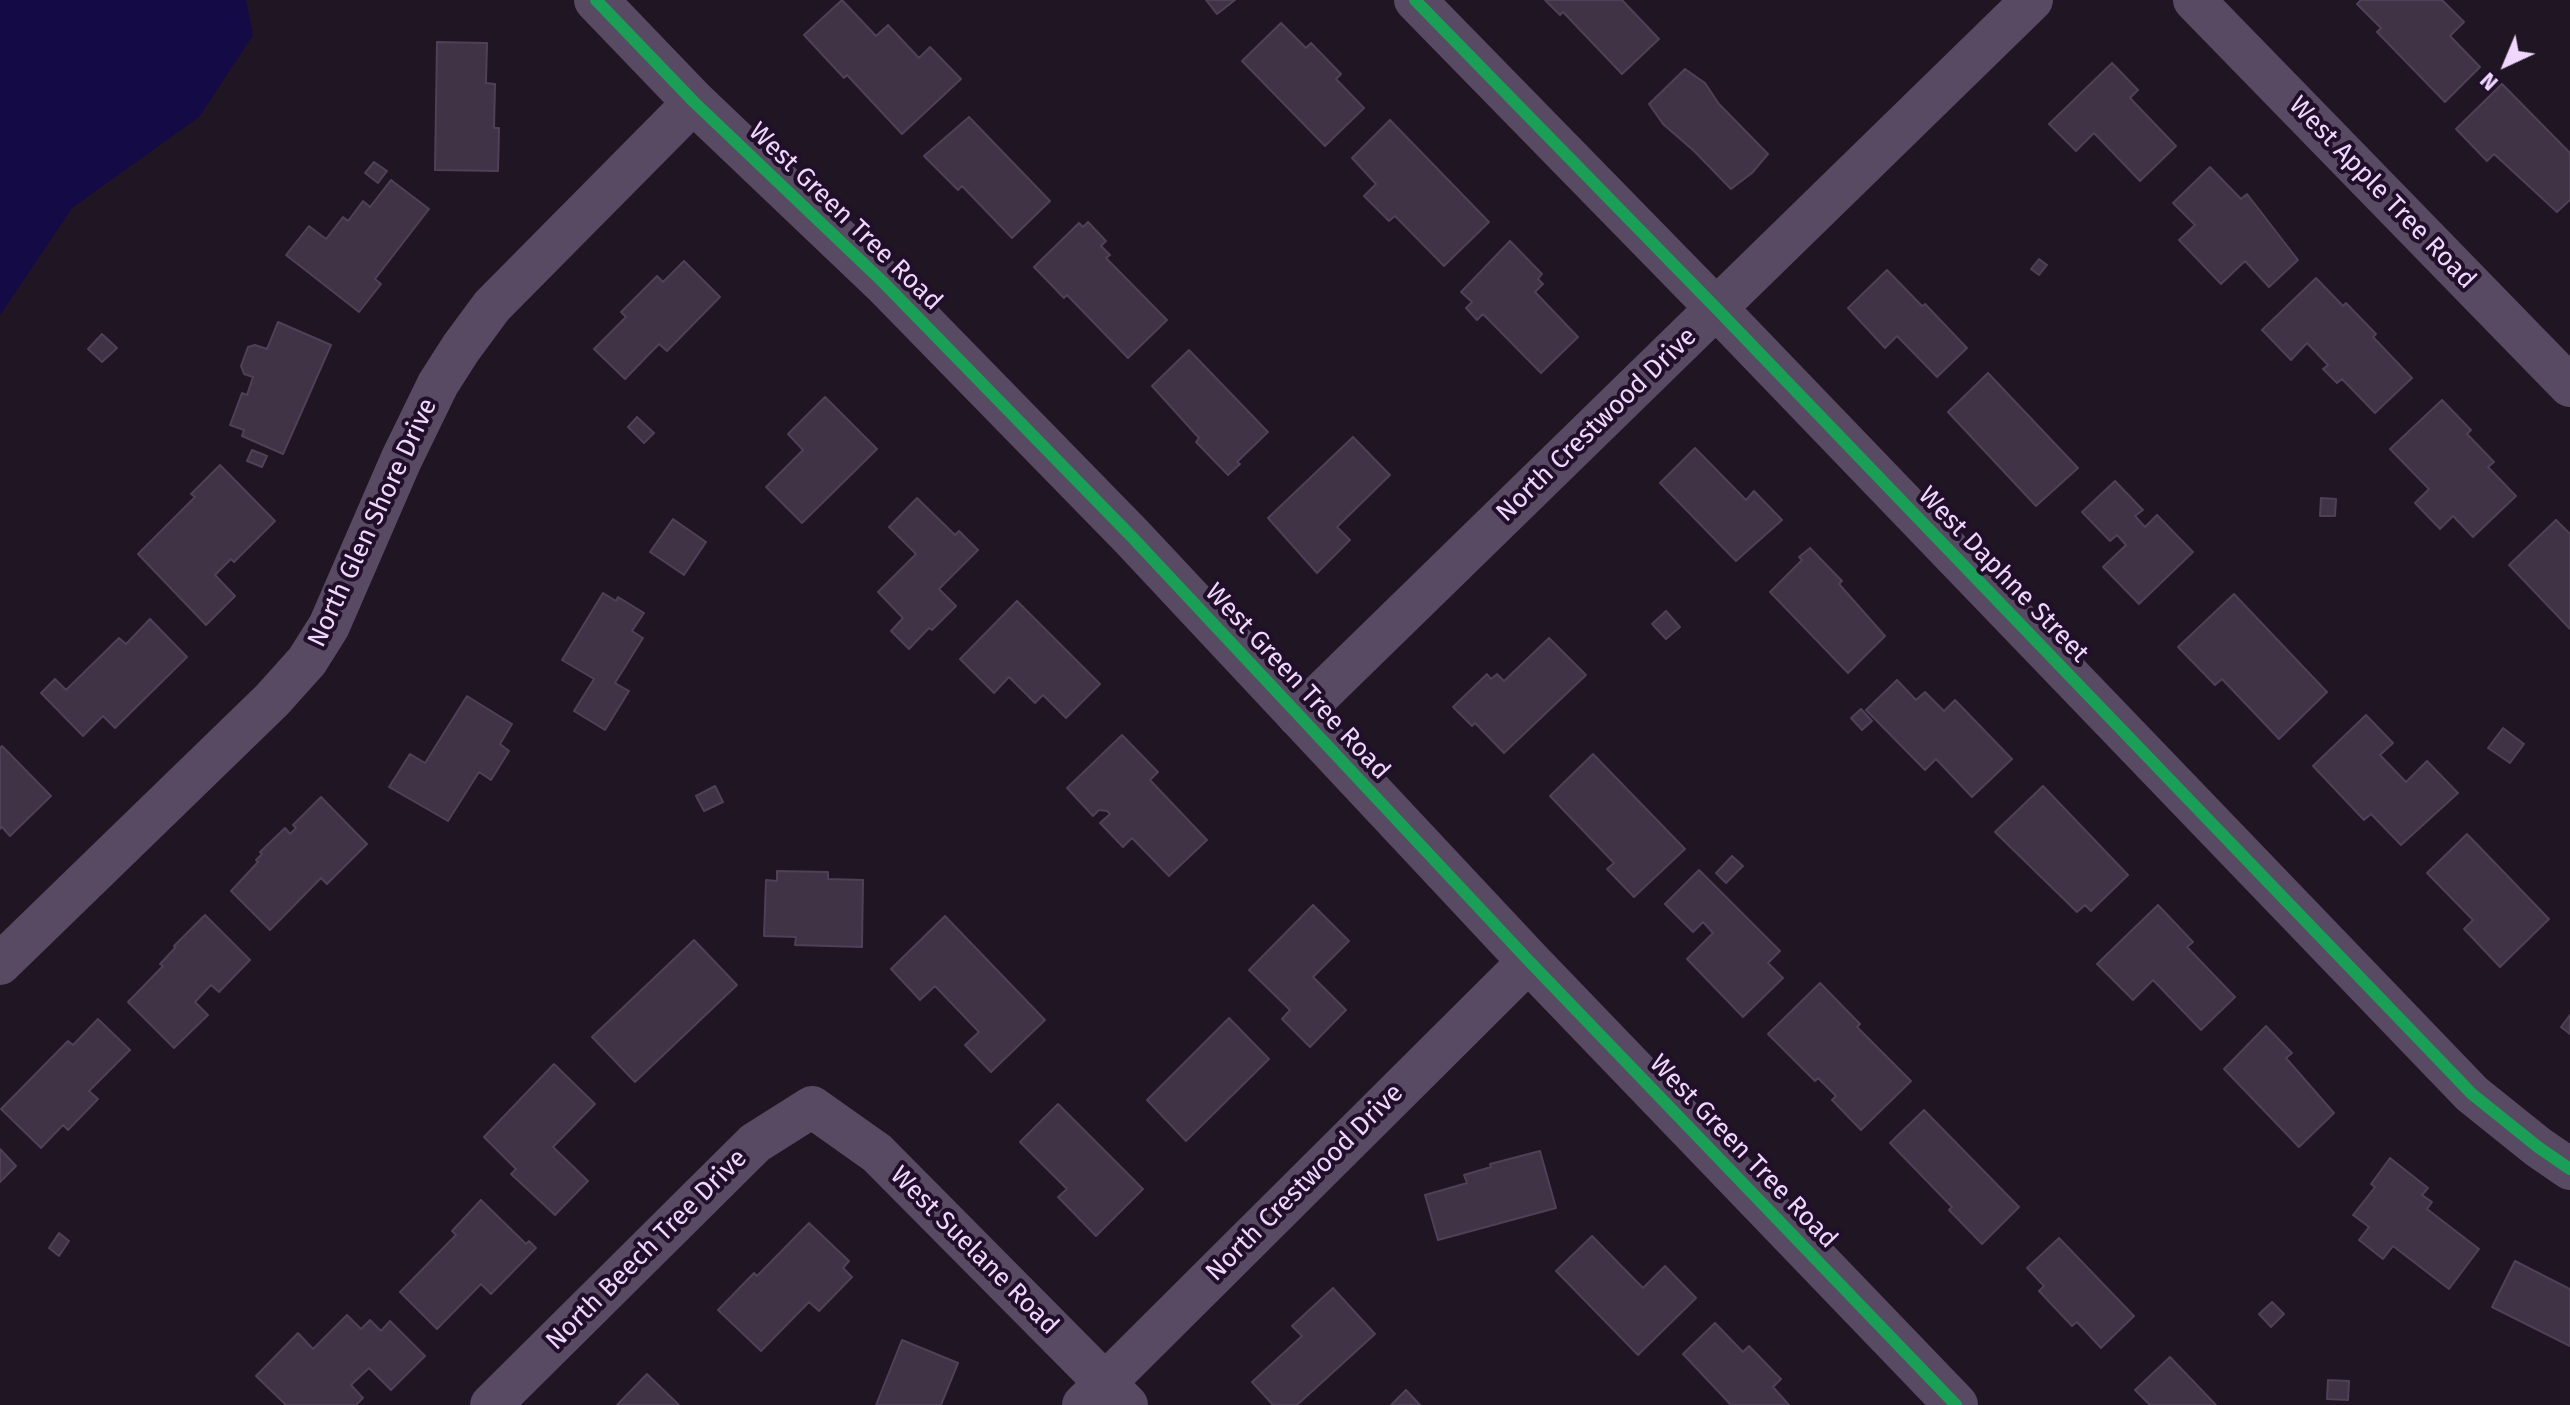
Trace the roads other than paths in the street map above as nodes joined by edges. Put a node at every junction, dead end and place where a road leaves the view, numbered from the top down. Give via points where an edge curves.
1 (596, 0) edge
2 (1415, 0) edge
3 (2032, 0) edge
4 (2194, 0) edge
5 (694, 102) junction
6 (1717, 309) junction
7 (2570, 386) edge
8 (1298, 716) junction
9 (1529, 961) junction
10 (0, 964) edge
11 (812, 1107) joint
12 (2570, 1169) edge
13 (1105, 1397) edge
14 (491, 1405) edge
15 (1956, 1405) edge

1 - 5 street, West Green Tree Road
2 - 6 street, West Daphne Street
3 - 6 street, North Crestwood Drive
4 - 7 street, West Apple Tree Road
5 - 8 street, West Green Tree Road via 883,282
5 - 10 street, North Glen Shore Drive via 492,306 461,348 438,384 329,626 307,661
6 - 8 street, North Crestwood Drive
6 - 12 street, West Daphne Street via 2472,1094
8 - 9 street, West Green Tree Road
9 - 13 street, North Crestwood Drive
9 - 15 street, West Green Tree Road
11 - 13 street, West Suelane Road via 877,1153
11 - 14 street, North Beech Tree Drive via 755,1143

